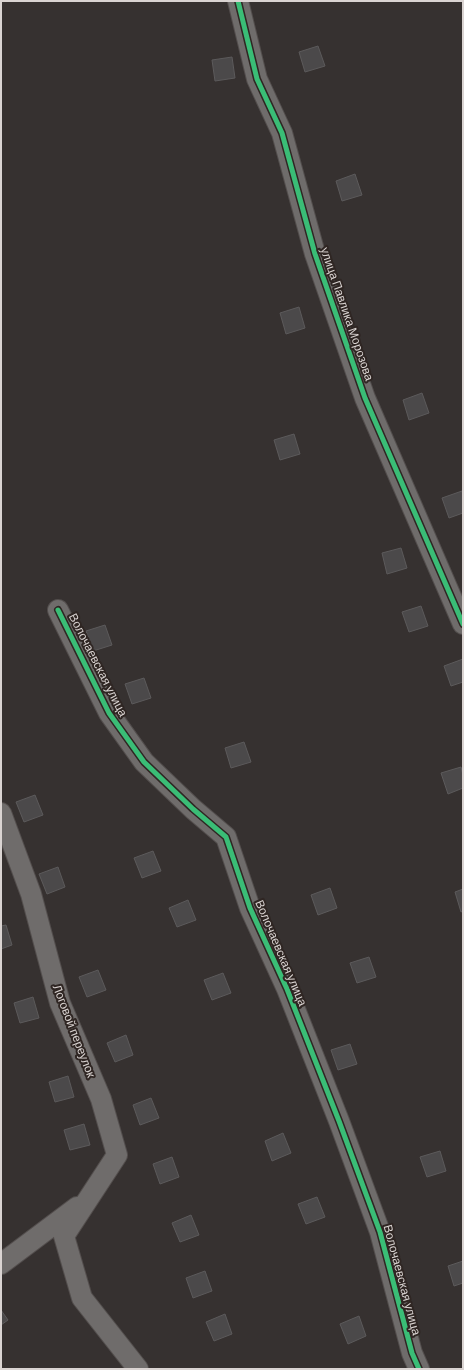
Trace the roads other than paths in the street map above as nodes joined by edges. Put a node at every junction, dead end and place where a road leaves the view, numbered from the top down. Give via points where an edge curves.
1 (238, 1) edge
2 (58, 610) dead end
3 (463, 624) edge
4 (1, 813) edge
5 (90, 1197) junction
6 (1, 1264) edge
7 (138, 1369) edge
8 (419, 1369) edge

1 - 3 street, улица Павлика Морозова via 257,79 282,133 315,254 363,391
2 - 8 street, Волочаевская улица via 109,713 144,762 226,837 250,908 287,989 380,1232 412,1353
4 - 5 street, Логовой переулок via 31,894 60,1003 101,1099 118,1155
5 - 6 street, Логовой переулок
5 - 7 street, Логовой переулок via 64,1236 72,1266 82,1298

